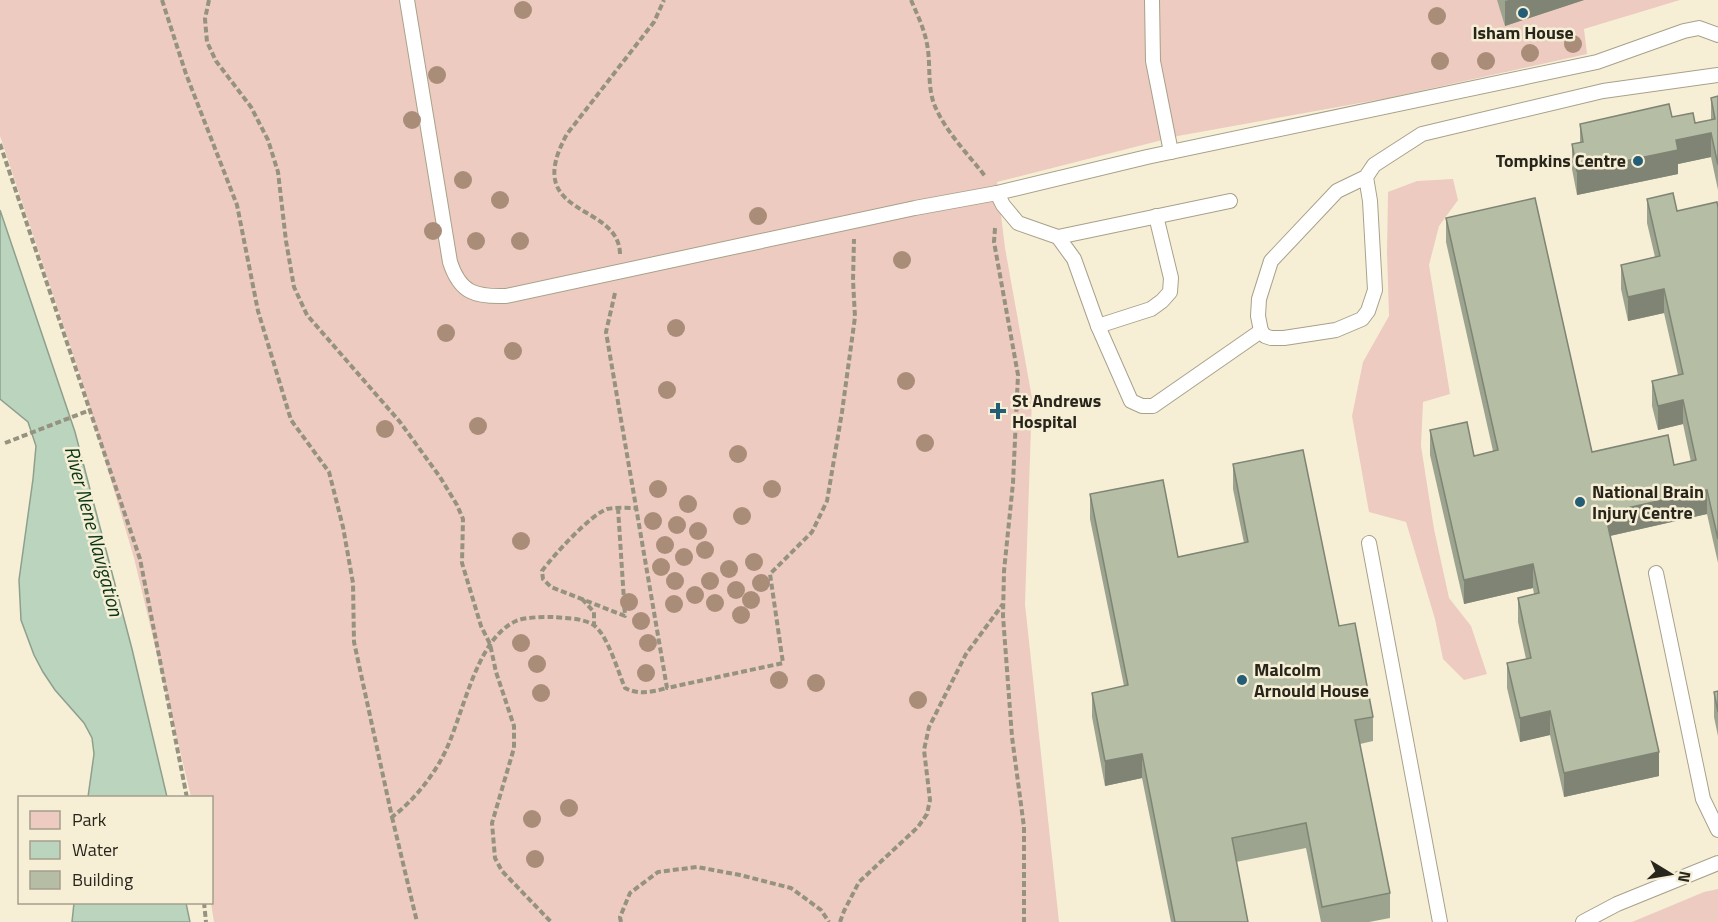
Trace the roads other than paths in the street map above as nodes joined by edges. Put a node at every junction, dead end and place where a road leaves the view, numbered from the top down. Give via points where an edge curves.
1 (407, 0) edge
2 (1152, 0) edge
3 (1718, 36) edge
4 (1718, 75) edge
5 (1171, 152) junction
6 (1366, 177) junction
7 (997, 193) junction
8 (1230, 201) dead end
9 (1156, 216) junction
10 (1058, 237) junction
11 (1098, 326) junction
12 (1261, 331) junction
13 (1369, 543) dead end
14 (1656, 573) dead end
15 (1718, 830) edge
16 (1718, 863) edge
17 (1440, 922) edge
18 (1583, 922) edge

1 - 7 lane via 445,230 456,279 470,291 489,297 506,296
2 - 5 lane via 1153,62
3 - 5 lane via 1699,28 1684,31 1597,62
4 - 6 lane via 1603,91 1422,134 1374,165
5 - 7 lane
6 - 12 lane via 1337,191 1271,261 1259,299
6 - 12 lane via 1375,290 1368,311 1362,319 1336,330 1277,338
7 - 10 lane via 1018,223
8 - 9 lane
9 - 10 lane
9 - 11 lane via 1171,278 1170,291 1150,309
10 - 11 lane via 1074,259
11 - 12 lane via 1131,400 1142,406 1153,406
13 - 17 lane
14 - 15 lane via 1703,799
16 - 18 lane

